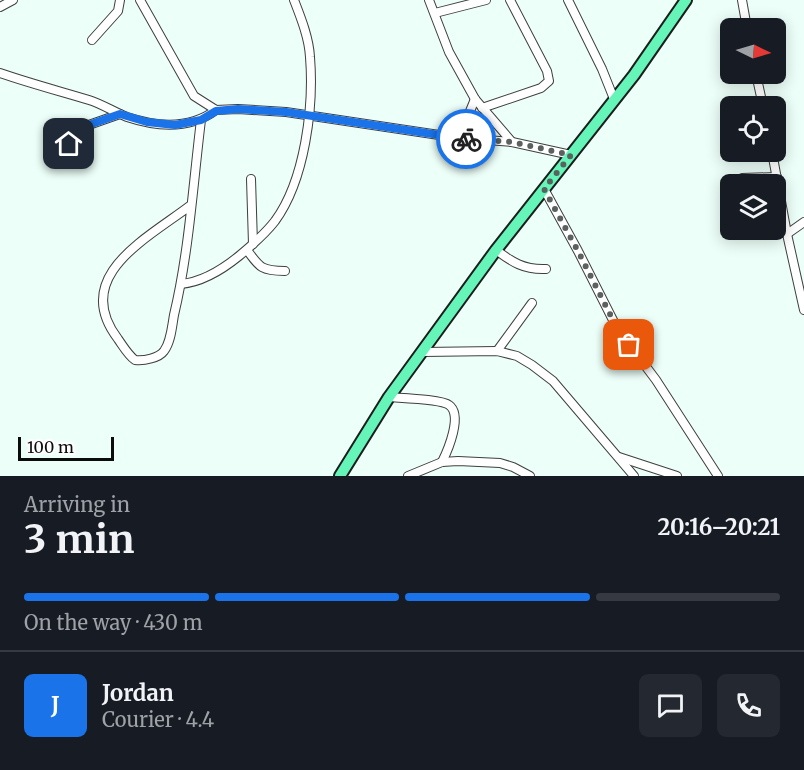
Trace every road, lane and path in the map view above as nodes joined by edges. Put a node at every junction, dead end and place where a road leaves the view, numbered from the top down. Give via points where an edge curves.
1 (13, 0) edge
2 (120, 0) edge
3 (140, 0) edge
4 (294, 0) edge
5 (429, 0) edge
6 (486, 0) edge
7 (510, 0) edge
8 (568, 0) edge
9 (686, 0) edge
10 (742, 0) edge
11 (0, 8) edge
12 (435, 13) junction
13 (745, 18) edge
14 (92, 40) dead end
15 (0, 73) edge
16 (475, 99) junction
17 (614, 99) junction
18 (482, 108) junction
19 (216, 111) junction
20 (120, 114) junction
21 (309, 116) junction
22 (201, 120) junction
23 (459, 138) junction
24 (512, 142) junction
25 (571, 155) junction
26 (54, 161) dead end
27 (252, 179) dead end
28 (544, 189) junction
29 (191, 206) junction
30 (804, 222) edge
31 (786, 228) edge
32 (787, 234) junction
33 (253, 244) junction
34 (246, 250) junction
35 (496, 250) junction
36 (546, 269) dead end
37 (285, 271) dead end
38 (182, 284) junction
39 (532, 303) dead end
40 (804, 310) edge
41 (497, 351) junction
42 (423, 352) junction
43 (389, 397) junction
44 (619, 457) junction
45 (442, 462) junction
46 (340, 476) edge
47 (408, 476) edge
48 (530, 476) edge
49 (634, 476) edge
50 (677, 476) edge
51 (718, 476) edge

1 - 11 street
2 - 14 street via 118,11
3 - 19 street via 194,96
4 - 21 street via 310,57
5 - 12 street
6 - 12 street
7 - 18 street via 549,81 542,88
8 - 17 street
9 - 17 main road
10 - 13 street
12 - 16 street via 449,52
15 - 20 street via 98,103
16 - 18 street
16 - 23 street
17 - 25 main road
18 - 24 street
19 - 21 street via 238,109
19 - 22 street
20 - 22 street via 175,125
20 - 26 street via 83,127
21 - 23 street
21 - 33 street via 293,185 275,220
22 - 29 street
23 - 24 street
24 - 25 street
25 - 28 main road
27 - 33 street
28 - 35 main road
28 - 51 street via 617,328
29 - 38 street
29 - 38 street via 123,256 104,287 105,319 132,359 142,361 165,350
30 - 32 street
31 - 32 street
32 - 40 street
33 - 34 street
34 - 37 street via 262,269
34 - 38 street via 211,274
35 - 36 street via 520,266
35 - 42 main road
39 - 41 street
41 - 42 street
41 - 44 street via 517,356 546,375
42 - 43 main road
43 - 45 street via 451,406 453,437
43 - 46 main road
44 - 49 street
44 - 50 street
45 - 47 street
45 - 48 street via 500,463

